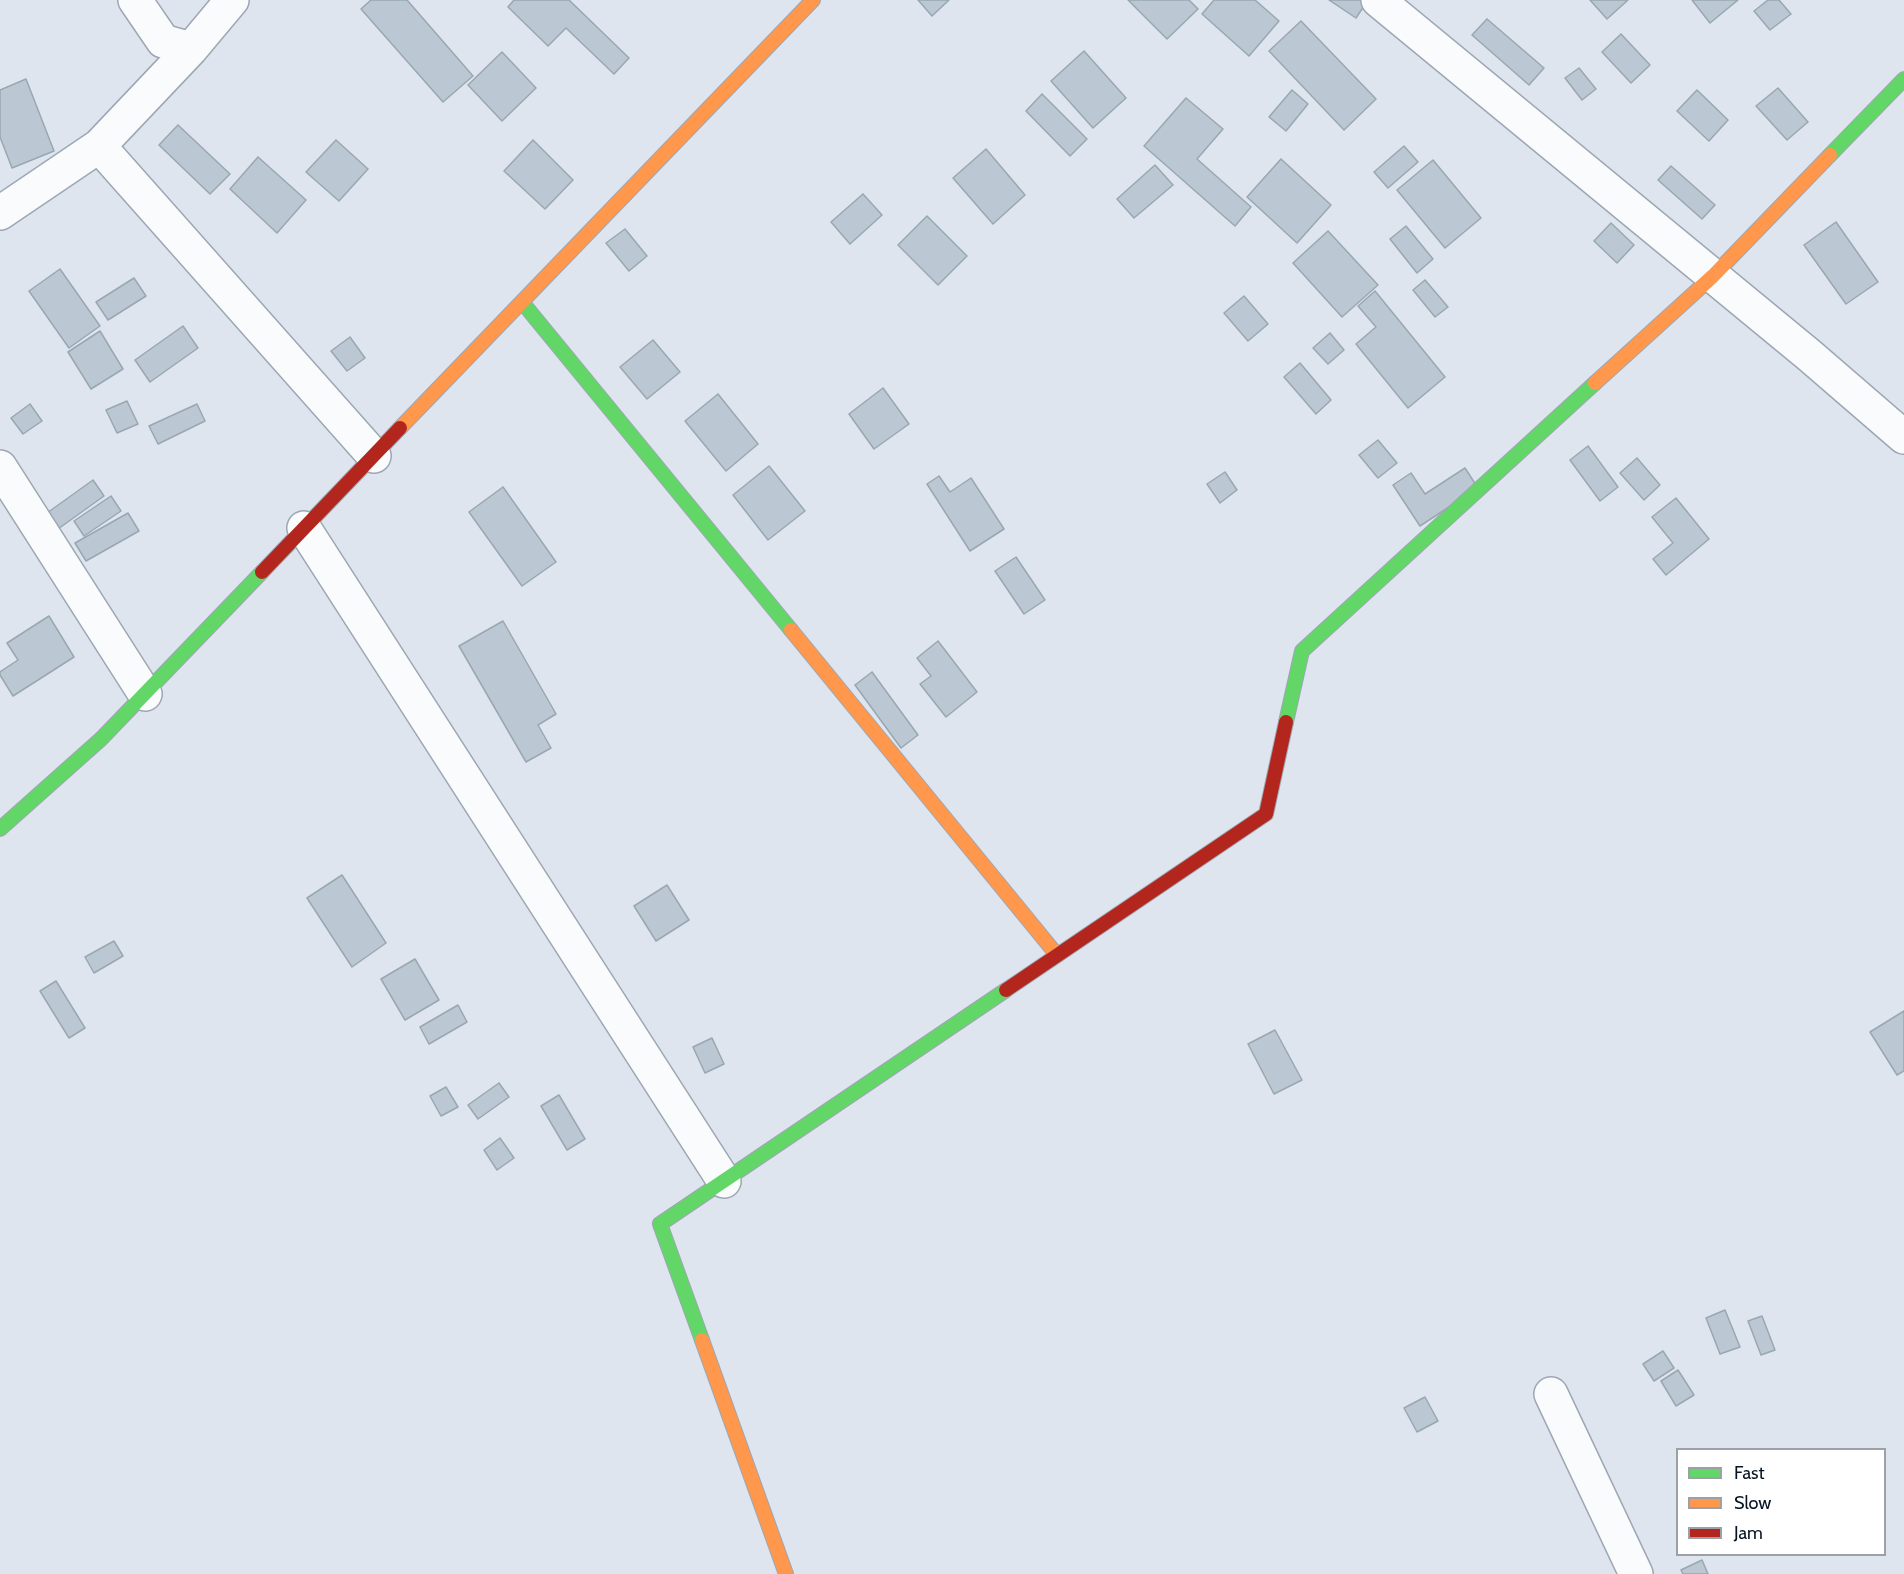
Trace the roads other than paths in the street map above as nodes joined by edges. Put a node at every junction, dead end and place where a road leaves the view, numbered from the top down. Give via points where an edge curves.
1 (135, 0) edge
2 (232, 0) edge
3 (813, 0) edge
4 (1378, 0) edge
5 (191, 49) junction
6 (1904, 79) edge
7 (99, 146) junction
8 (0, 213) edge
9 (1713, 276) junction
10 (522, 302) junction
11 (1904, 437) edge
12 (374, 456) junction
13 (0, 467) edge
14 (304, 528) junction
15 (145, 694) junction
16 (0, 829) edge
17 (1057, 955) junction
18 (724, 1181) junction
19 (1551, 1394) dead end
20 (786, 1574) edge
21 (1636, 1574) edge

1 - 5 street via 163,40
2 - 5 street
3 - 10 street
4 - 9 street
5 - 7 street
6 - 9 street
7 - 8 street
7 - 12 street
9 - 11 street
9 - 17 street via 1302,651 1266,814
10 - 12 street
10 - 17 street
12 - 14 street
13 - 15 street
14 - 15 street
14 - 18 street
15 - 16 street
17 - 18 street
18 - 20 street via 660,1224
19 - 21 street

